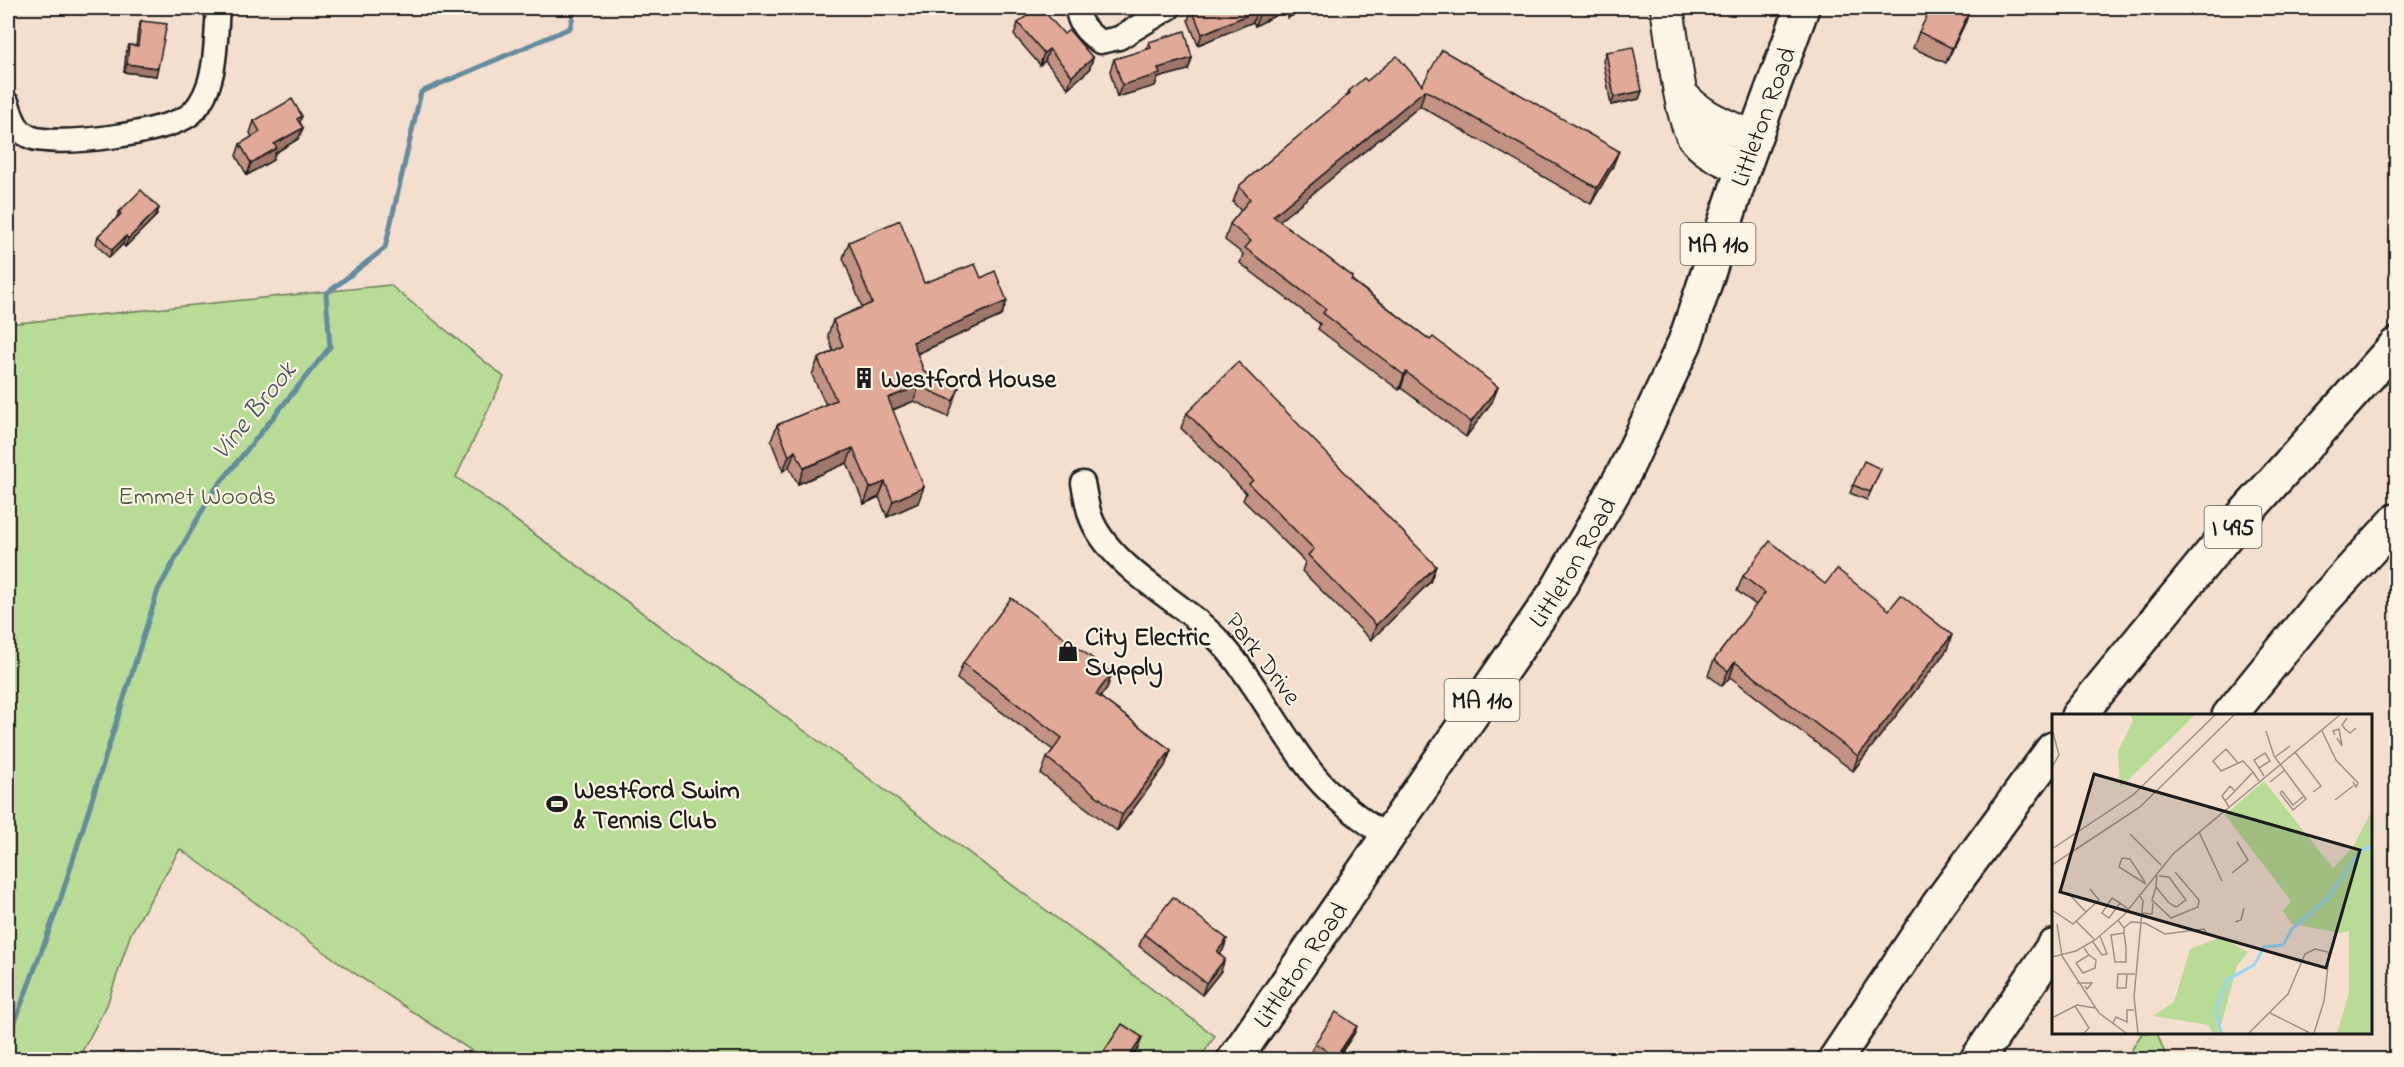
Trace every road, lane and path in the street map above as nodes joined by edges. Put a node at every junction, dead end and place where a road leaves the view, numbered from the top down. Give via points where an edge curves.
1 (218, 8) edge
2 (1077, 8) edge
3 (1169, 8) edge
4 (1667, 8) edge
5 (1802, 8) edge
6 (1681, 94) junction
7 (8, 104) edge
8 (1754, 138) junction
9 (1743, 169) junction
10 (2397, 345) edge
11 (1083, 483) dead end
12 (2397, 521) edge
13 (2080, 714) edge
14 (2231, 714) edge
15 (2052, 750) edge
16 (1387, 837) junction
17 (2052, 948) edge
18 (1234, 1059) edge
19 (1836, 1059) edge
20 (1977, 1059) edge

1 - 7 street via 213,71 205,95 192,113 172,125 145,132 49,141 29,136 15,124
2 - 3 street via 1078,18 1088,33 1100,42 1119,38
4 - 6 main road
5 - 8 main road, Littleton Road / MA 110
6 - 8 main road via 1695,110
6 - 9 main road via 1692,135 1717,157
8 - 9 main road, Littleton Road / MA 110
9 - 16 main road, Littleton Road / MA 110 via 1685,342 1625,471 1558,589
10 - 13 main road, I 495 via 2234,526
11 - 16 street, Park Drive via 1090,520 1105,542 1127,565 1209,631 1314,775 1345,806
12 - 14 main road via 2320,604
15 - 19 main road via 1940,904
16 - 18 main road, Littleton Road / MA 110
17 - 20 main road

